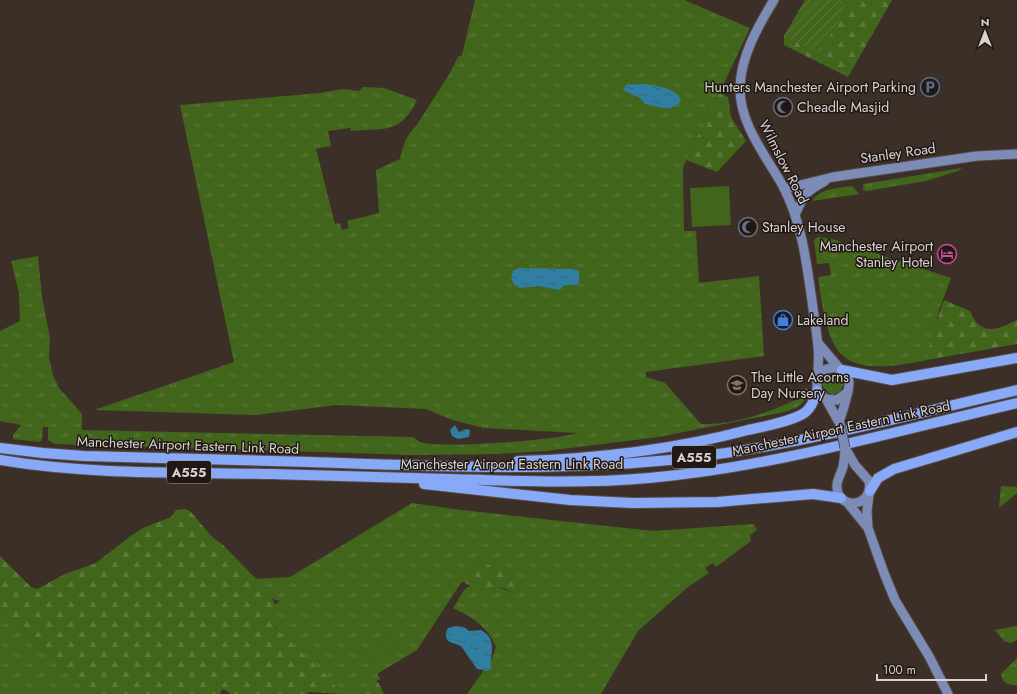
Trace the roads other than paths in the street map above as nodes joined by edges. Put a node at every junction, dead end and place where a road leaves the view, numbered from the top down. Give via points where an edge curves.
1 (774, 0) edge
2 (1017, 154) edge
3 (834, 177) junction
4 (784, 189) junction
5 (795, 215) junction
6 (818, 343) junction
7 (1017, 358) edge
8 (841, 369) junction
9 (817, 378) junction
10 (817, 390) junction
11 (1017, 390) edge
12 (848, 392) junction
13 (826, 399) junction
14 (1017, 403) edge
15 (839, 422) junction
16 (1017, 432) edge
17 (0, 448) edge
18 (845, 448) junction
19 (0, 460) edge
20 (364, 464) junction
21 (863, 473) junction
22 (378, 477) junction
23 (839, 478) junction
24 (869, 492) junction
25 (844, 500) junction
26 (868, 528) junction
27 (948, 694) edge

1 - 4 main road, Wilmslow Road via 759,24 748,50 740,88 750,129
2 - 3 main road, Stanley Road via 977,156
3 - 4 main road, Stanley Road
3 - 5 main road via 808,191
4 - 5 main road, Wilmslow Road
5 - 6 main road, Wilmslow Road via 802,238
6 - 8 main road
6 - 9 main road, Wilmslow Road
7 - 8 highway via 892,380
8 - 9 main road via 826,368
8 - 12 main road via 849,378
9 - 10 main road
10 - 13 main road
10 - 20 highway via 808,410 802,415 695,442 523,461
11 - 20 highway, Manchester Airport Eastern Link Road / A555 via 812,437 702,457 556,467
12 - 13 main road via 837,400
12 - 15 main road
13 - 15 main road
14 - 22 highway, Manchester Airport Eastern Link Road / A555 via 767,461 704,472 648,478 558,481
15 - 18 main road, bridge
16 - 24 highway via 894,469 878,478
17 - 20 highway, Manchester Airport Eastern Link Road / A555 via 84,456
18 - 21 main road
18 - 23 main road
19 - 22 highway, Manchester Airport Eastern Link Road / A555 via 81,468
21 - 23 main road via 851,470
21 - 24 main road via 870,481
22 - 25 highway via 417,484 524,495 633,503 717,502 820,494
23 - 25 main road via 837,489
24 - 25 main road via 865,499 858,503
24 - 26 main road
25 - 26 main road
26 - 27 main road via 896,600

